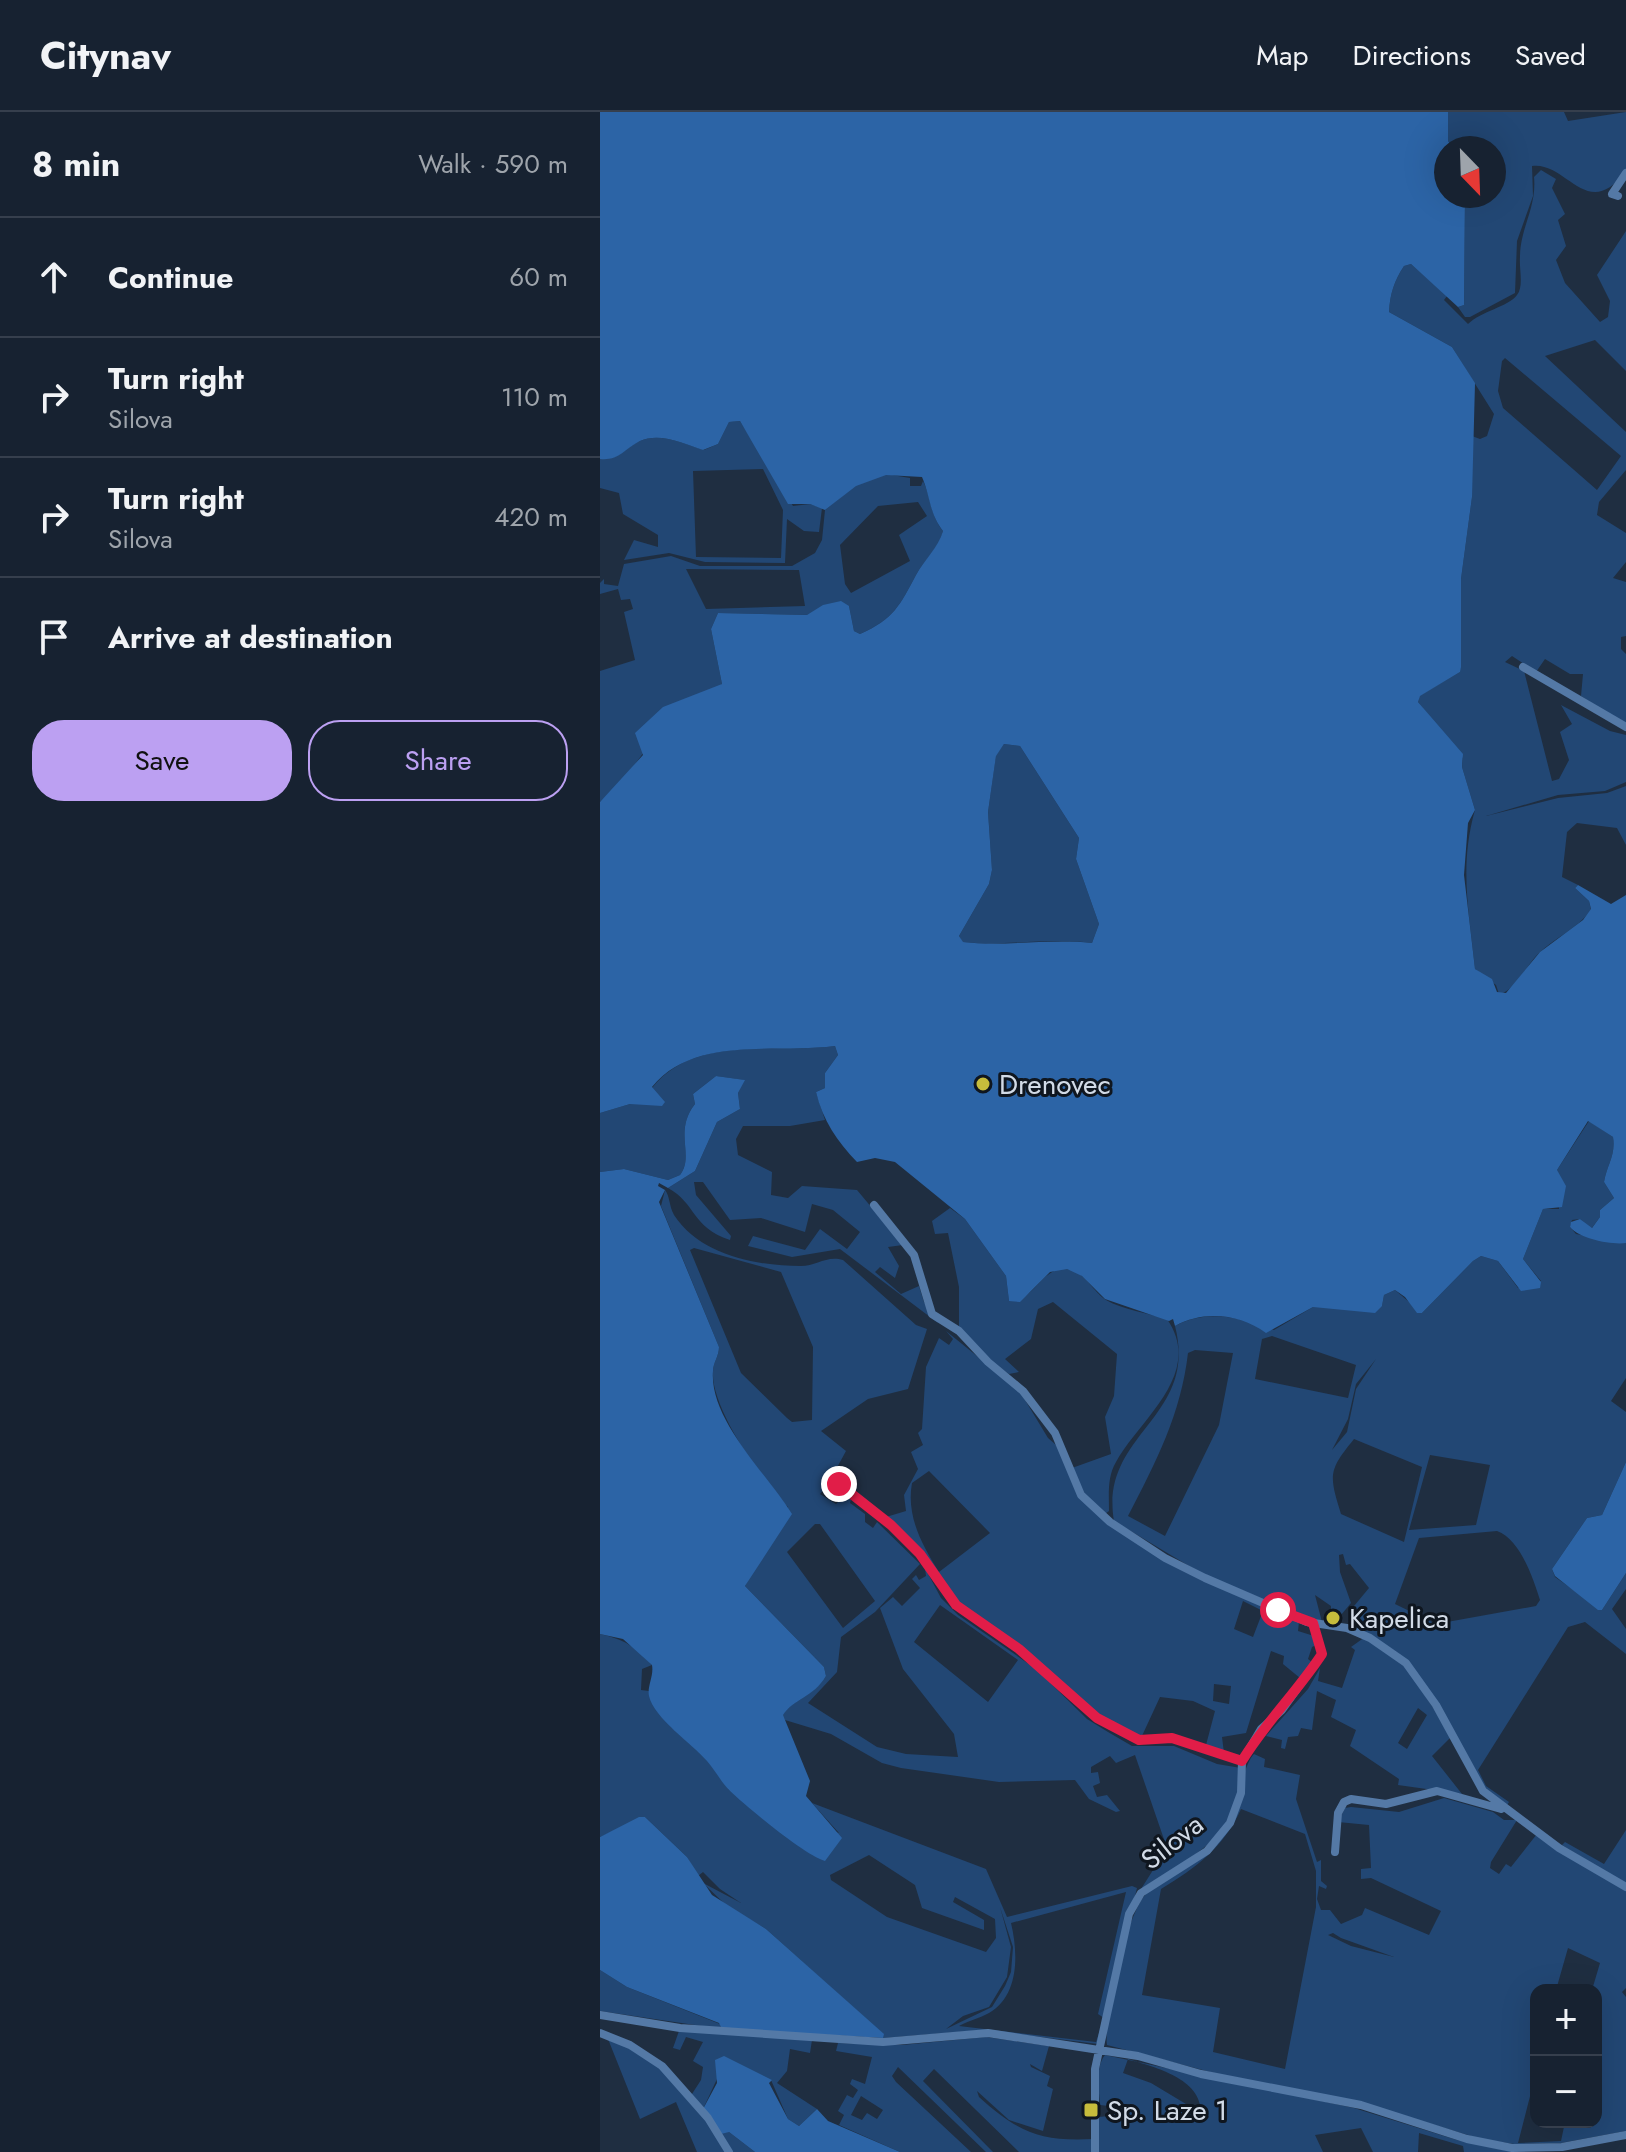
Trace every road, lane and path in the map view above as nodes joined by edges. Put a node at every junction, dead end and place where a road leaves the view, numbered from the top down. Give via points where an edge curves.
1 (1626, 173) edge
2 (1618, 196) dead end
3 (1523, 667) dead end
4 (1626, 727) edge
5 (874, 1205) dead end
6 (839, 1484) dead end
7 (1313, 1623) junction
8 (1242, 1761) junction
9 (1506, 1810) junction
10 (1335, 1852) dead end
11 (1626, 1887) edge
12 (600, 2015) edge
13 (600, 2033) edge
14 (1101, 2048) junction
15 (1626, 2135) edge
16 (729, 2152) edge
17 (1095, 2152) edge

1 - 2 street via 1613,190
3 - 4 street
5 - 7 street via 914,1255 932,1314 959,1331 1023,1391 1055,1433 1081,1495 1093,1508 1165,1558
6 - 8 street via 920,1554 956,1605 1019,1649 1097,1718 1139,1740 1172,1738
7 - 8 street, Silova via 1322,1654
7 - 9 street via 1347,1628 1406,1663 1436,1705 1483,1791
8 - 14 street, Silova via 1241,1793 1230,1823 1207,1851 1141,1893 1129,1914
9 - 10 street via 1437,1791 1386,1804 1351,1799 1338,1813
9 - 11 street
12 - 14 street via 680,2028 837,2039 903,2041 988,2033
13 - 16 street via 662,2066 708,2118
14 - 15 street via 1361,2105 1512,2148 1562,2147
14 - 17 street, Silova via 1095,2069

